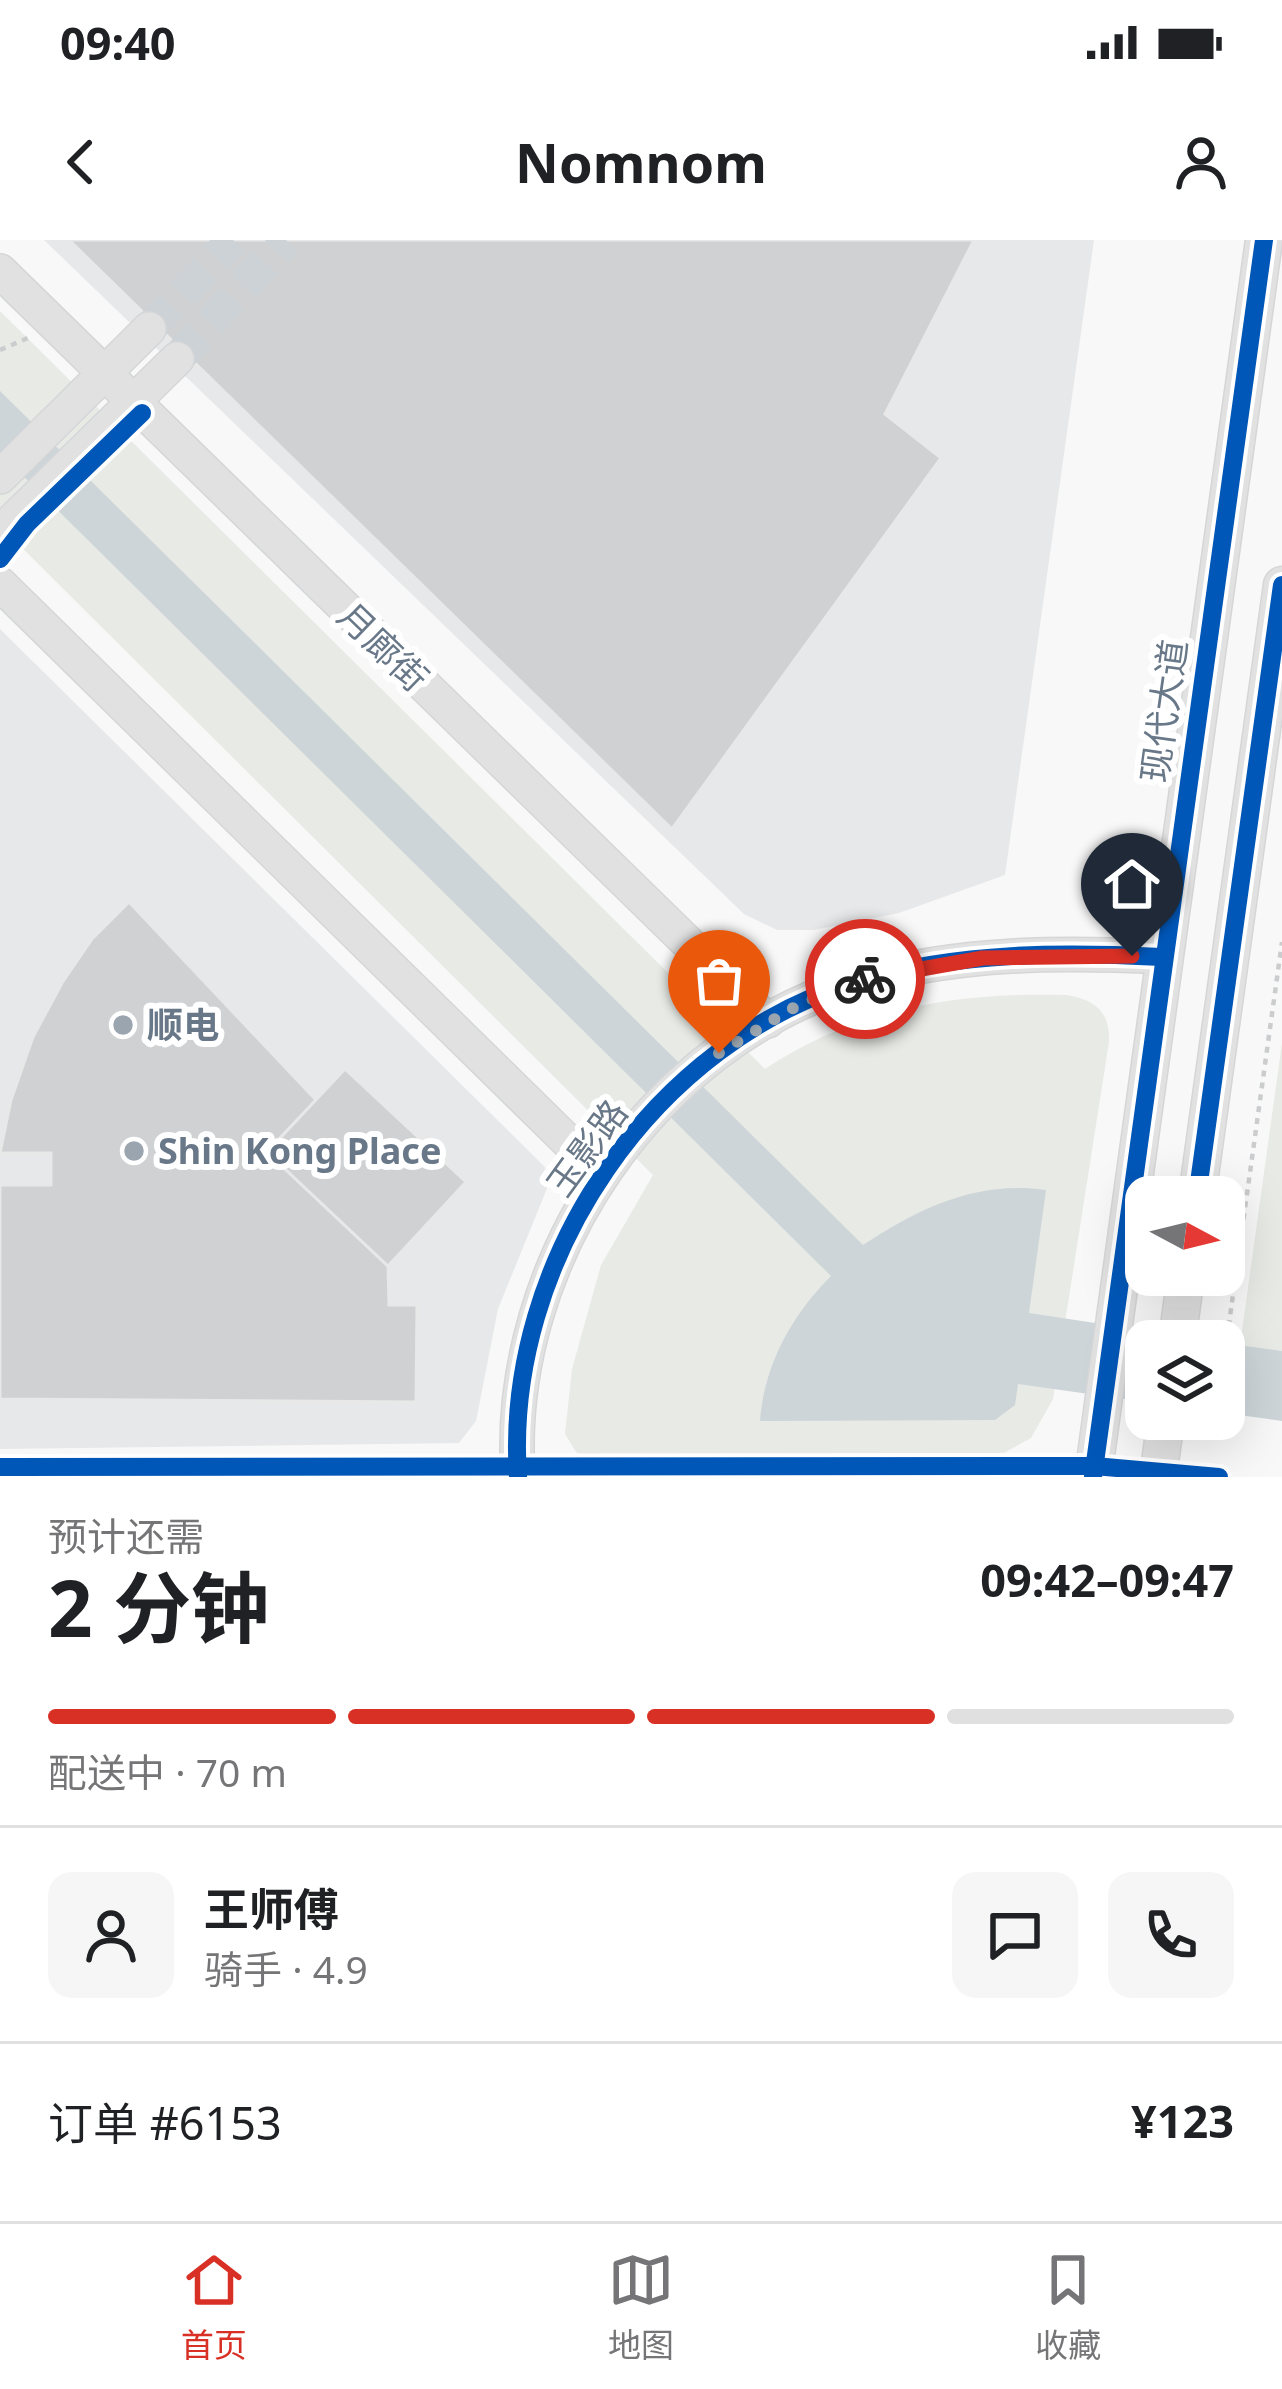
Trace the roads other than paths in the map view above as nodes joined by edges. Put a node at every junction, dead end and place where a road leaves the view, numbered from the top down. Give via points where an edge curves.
1 (1264, 240) edge
2 (0, 272) edge
3 (148, 329) tunnel mouth
4 (177, 359) tunnel mouth
5 (104, 374) junction
6 (131, 402) junction
7 (0, 477) edge
8 (9, 523) edge
9 (0, 584) edge
10 (1282, 585) edge
11 (1162, 957) junction
12 (768, 1021) junction
13 (602, 1175) junction
14 (1200, 1176) edge
15 (1163, 1440) edge
16 (518, 1477) edge
17 (1093, 1477) edge
18 (1158, 1477) edge

1 - 11 main road, 现代大道
2 - 5 street, 月廊街
3 - 5 street
4 - 6 street
5 - 6 street, 月廊街
5 - 7 street
6 - 8 street
6 - 12 street, 月廊街
9 - 13 street
10 - 14 main road
11 - 12 street, 玉影路 via 937,963 844,986
11 - 17 main road, 现代大道
12 - 13 street, 玉影路 via 719,1053 638,1128
13 - 16 street, 玉影路 via 541,1304
15 - 18 main road

